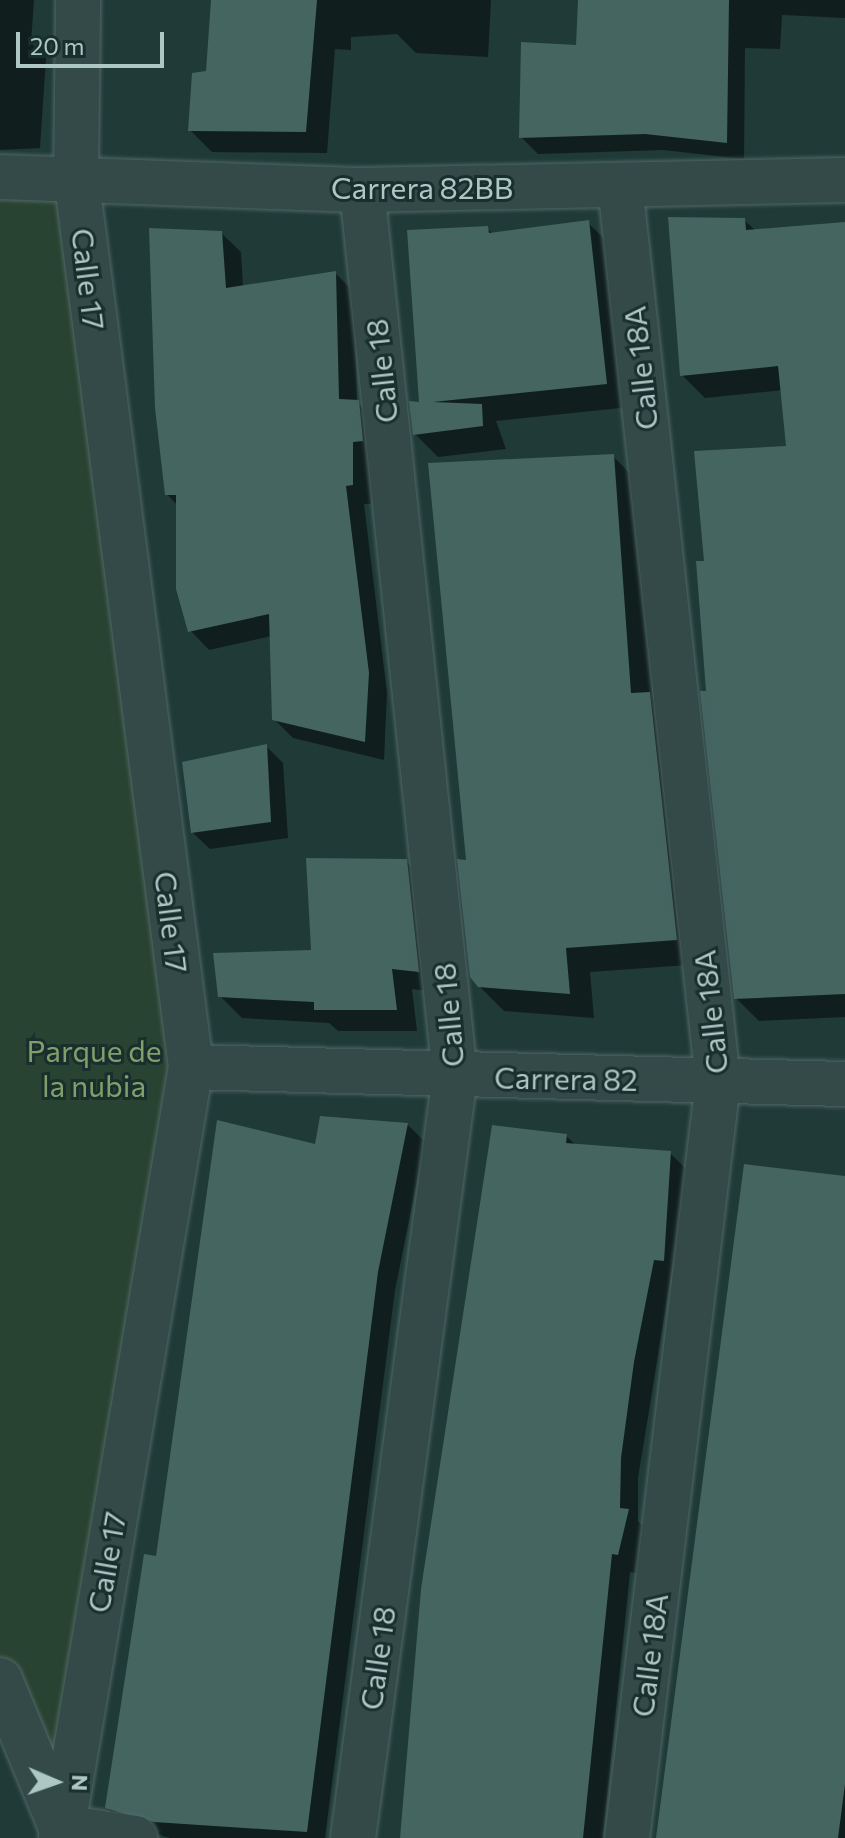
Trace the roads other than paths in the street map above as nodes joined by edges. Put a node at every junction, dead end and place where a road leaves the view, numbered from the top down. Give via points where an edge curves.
1 (78, 0) edge
2 (76, 176) junction
3 (0, 177) edge
4 (845, 180) edge
5 (620, 185) junction
6 (362, 190) junction
7 (191, 1067) junction
8 (455, 1076) junction
9 (718, 1082) junction
10 (845, 1084) edge
11 (0, 1680) edge
12 (61, 1832) edge
13 (135, 1838) edge
14 (353, 1838) edge
15 (627, 1838) edge

1 - 2 street, Calle 17
2 - 3 street, Carrera 82BB
2 - 6 street, Carrera 82BB
2 - 7 street, Calle 17
4 - 5 street, Carrera 82BB
5 - 6 street, Carrera 82BB
5 - 9 street, Calle 18A
6 - 8 street, Calle 18
7 - 8 street, Carrera 82
7 - 12 street, Calle 17
8 - 9 street, Carrera 82
8 - 14 street, Calle 18
9 - 10 street, Carrera 82
9 - 15 street, Calle 18A
11 - 12 street
12 - 13 street

